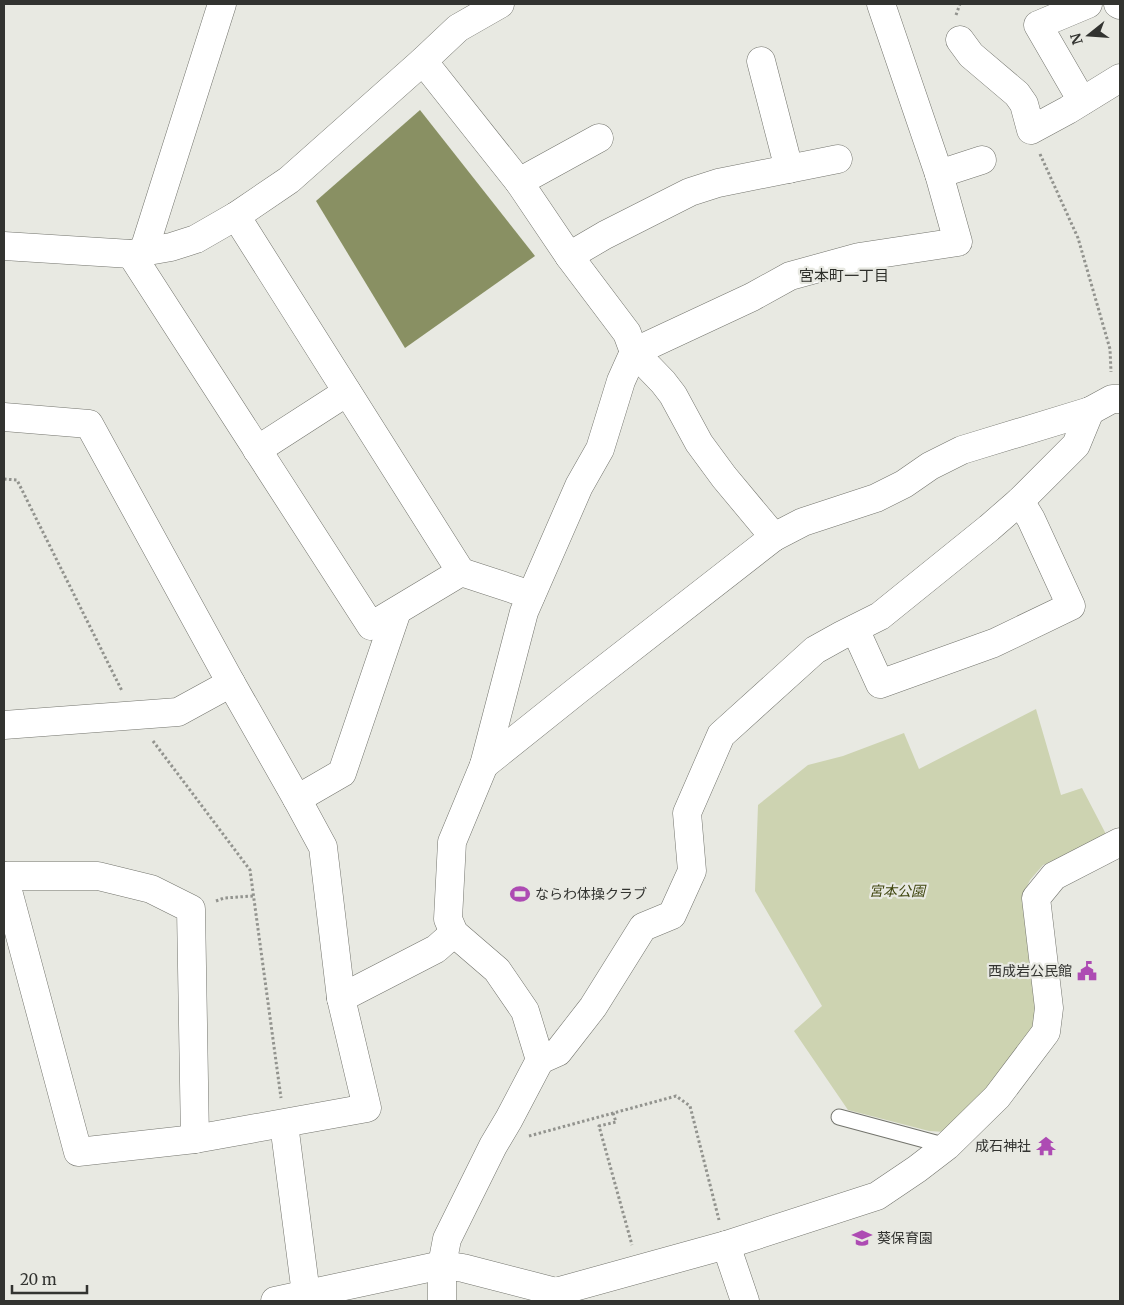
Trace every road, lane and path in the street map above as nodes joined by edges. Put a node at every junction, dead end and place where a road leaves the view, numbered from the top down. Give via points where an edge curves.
1 (222, 4) edge
2 (500, 4) edge
3 (881, 4) edge
4 (1088, 4) edge
5 (461, 16) edge
6 (960, 40) dead end
7 (423, 61) junction
8 (761, 61) dead end
9 (1120, 78) edge
10 (1082, 101) junction
11 (1031, 130) junction
12 (599, 138) dead end
13 (838, 160) dead end
14 (982, 160) dead end
15 (789, 169) junction
16 (939, 174) junction
17 (519, 182) junction
18 (236, 216) junction
19 (4, 246) edge
20 (137, 253) junction
21 (569, 256) junction
22 (634, 352) junction
23 (347, 392) junction
24 (1107, 403) edge
25 (4, 417) edge
26 (257, 450) junction
27 (4, 479) edge
28 (1020, 501) junction
29 (774, 537) junction
30 (461, 572) junction
31 (531, 595) junction
32 (397, 611) junction
33 (855, 629) junction
34 (230, 683) junction
35 (133, 715) junction
36 (4, 725) edge
37 (484, 765) junction
38 (298, 798) junction
39 (1120, 842) edge
40 (4, 876) edge
41 (253, 896) junction
42 (191, 909) junction
43 (454, 933) junction
44 (341, 998) junction
45 (540, 1060) junction
46 (613, 1114) junction
47 (839, 1117) dead end
48 (284, 1124) junction
49 (195, 1139) junction
50 (493, 1146) junction
51 (947, 1146) junction
52 (726, 1244) junction
53 (442, 1265) junction
54 (638, 1269) junction
55 (306, 1294) junction
56 (275, 1301) edge
57 (442, 1301) edge
58 (745, 1301) edge

1 - 20 street
2 - 5 street
3 - 16 street
4 - 10 street via 1038,25
5 - 7 street
6 - 11 street via 971,55 1017,94 1024,104
7 - 17 street
7 - 18 street via 289,180
8 - 15 street
9 - 10 street
10 - 11 street
11 - 24 path via 1078,238 1110,349
12 - 17 street
13 - 15 street
14 - 16 street
15 - 21 street via 690,192
16 - 22 street via 958,242 859,257 790,276
17 - 21 street
18 - 20 street via 196,239
18 - 23 street
19 - 20 street
20 - 26 street
21 - 22 street via 627,333
22 - 29 street via 673,395 698,443
22 - 31 street via 600,449 579,486
23 - 26 street
23 - 30 street
24 - 28 street via 1076,445
24 - 29 street via 962,450 876,498 803,522
25 - 34 street via 89,424
26 - 32 street via 370,626
27 - 35 path via 17,480
28 - 33 street via 888,610
28 - 33 street via 1071,606 994,643 880,684
29 - 37 street
30 - 31 street
30 - 32 street
31 - 37 street
32 - 38 street via 342,773
33 - 45 street via 815,650 721,735 687,812 692,871 672,915 643,927 576,1030 558,1052
34 - 35 street via 178,712
34 - 38 street
35 - 36 street
35 - 41 path via 250,870
37 - 43 street via 452,842 448,919
38 - 44 street via 323,847
39 - 51 street via 1054,876 1036,898 1049,1008 1046,1032 998,1097
40 - 42 street via 98,876 150,889
40 - 49 street via 78,1152
41 - 42 path via 224,898
41 - 48 path
42 - 49 street
43 - 44 street via 436,949
43 - 45 street via 497,970 525,1011
44 - 48 street via 367,1108
45 - 50 street
46 - 50 path
46 - 52 path via 676,1096 690,1106
46 - 54 path via 616,1122 599,1126
47 - 51 lane
48 - 49 street
48 - 55 street
50 - 53 street via 447,1239
51 - 52 street via 876,1196
52 - 54 street
52 - 58 street
53 - 54 street via 556,1292
53 - 55 street
53 - 57 street
55 - 56 street

